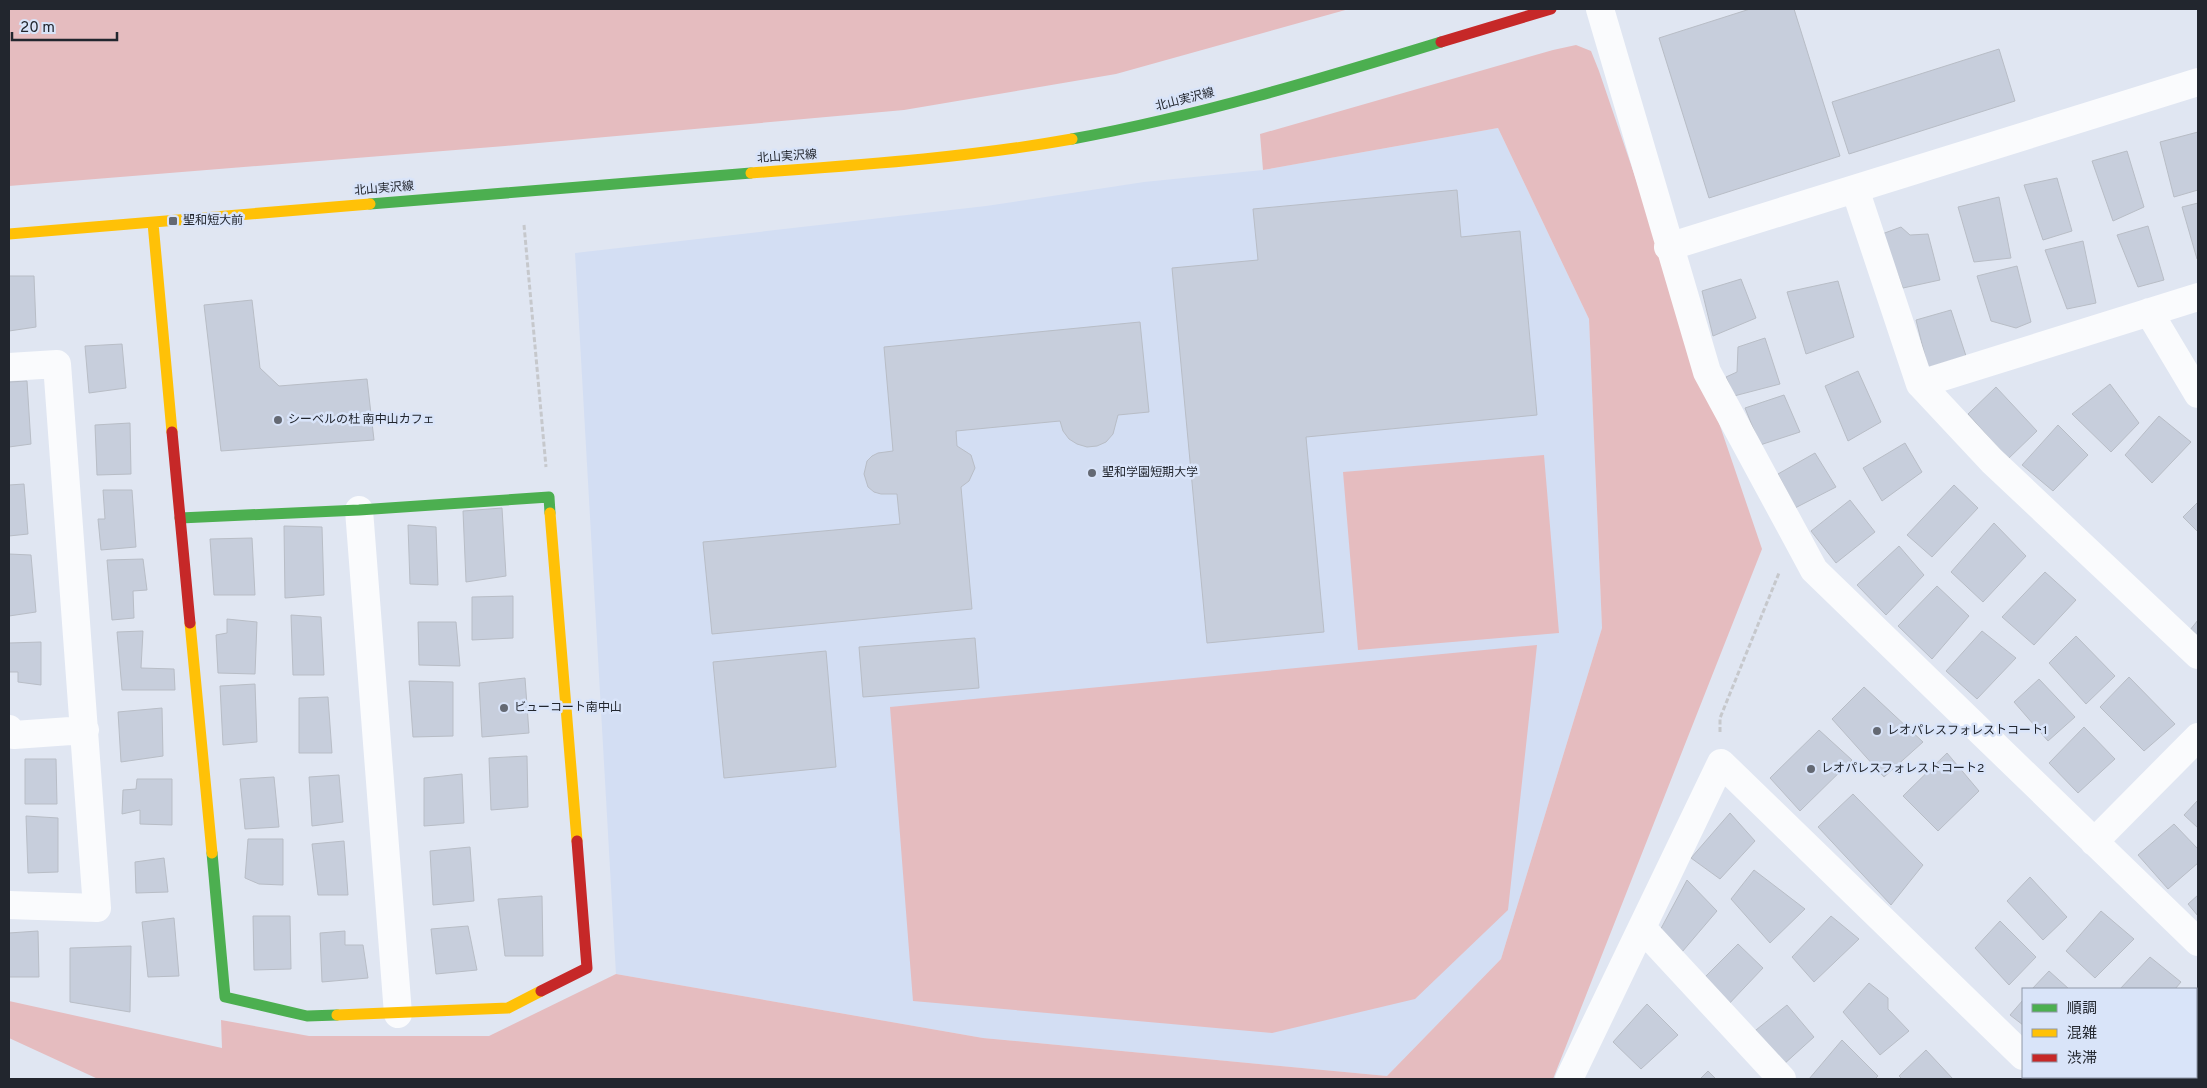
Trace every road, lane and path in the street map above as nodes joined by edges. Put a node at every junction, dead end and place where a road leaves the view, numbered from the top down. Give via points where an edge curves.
1 (1551, 9) edge
2 (1600, 9) edge
3 (2198, 82) edge
4 (1855, 189) junction
5 (153, 223) junction
6 (524, 225) dead end
7 (9, 234) edge
8 (1668, 246) junction
9 (2198, 298) edge
10 (2149, 312) junction
11 (9, 367) edge
12 (1920, 384) junction
13 (2198, 394) edge
14 (549, 497) junction
15 (359, 510) junction
16 (180, 518) junction
17 (1794, 533) junction
18 (2198, 655) edge
19 (9, 729) edge
20 (85, 730) junction
21 (2198, 737) edge
22 (1721, 763) junction
23 (2094, 842) junction
24 (9, 904) edge
25 (1642, 929) junction
26 (2198, 942) edge
27 (398, 1014) junction
28 (2022, 1055) edge
29 (1569, 1079) edge
30 (1782, 1079) edge

1 - 5 street, 北山実沢線 via 1282,90 1109,132 1010,150 937,159
2 - 8 street
3 - 4 street
4 - 8 street
4 - 12 street
5 - 7 street, 北山実沢線
5 - 16 street
6 - 14 path
8 - 17 street via 1707,372
9 - 10 street
10 - 12 street
10 - 13 street
11 - 20 street via 57,364
12 - 18 street via 1992,461
14 - 15 street
14 - 27 street via 587,968 508,1008
15 - 16 street
15 - 27 street
16 - 27 street via 225,997 307,1016
17 - 22 path via 1720,718
17 - 23 street via 1814,570
19 - 20 street via 14,736
20 - 24 street via 97,908
21 - 23 street
22 - 25 street
22 - 28 street
23 - 26 street
25 - 29 street
25 - 30 street

